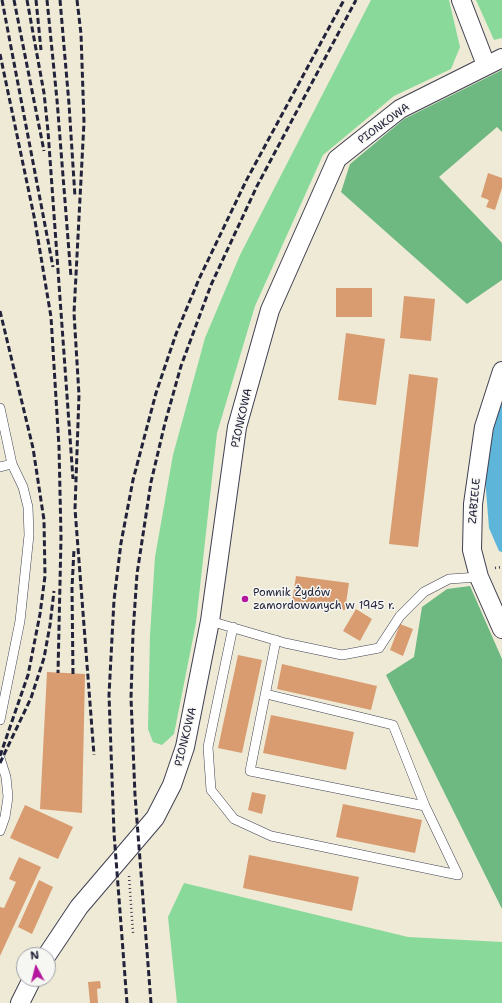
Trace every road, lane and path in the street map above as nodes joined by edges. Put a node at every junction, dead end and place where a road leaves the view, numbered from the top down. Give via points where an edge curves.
1 (461, 0) edge
2 (494, 61) edge
3 (502, 371) edge
4 (0, 408) edge
5 (12, 464) junction
6 (0, 467) edge
7 (479, 577) junction
8 (210, 621) junction
9 (233, 628) junction
10 (502, 629) edge
11 (276, 640) junction
12 (266, 694) junction
13 (0, 720) edge
14 (0, 758) edge
15 (425, 806) junction
16 (0, 831) edge
17 (127, 849) junction
18 (133, 933) dead end
19 (52, 947) edge
20 (28, 987) edge
21 (20, 1003) edge

1 - 2 street
2 - 8 street, PIONKOWA via 400,109 337,159 270,310 237,427
3 - 7 street, ZABIELE via 484,428 473,504 472,550
4 - 5 lane
5 - 6 lane
5 - 13 lane via 23,487 28,507 29,535 20,621
7 - 10 street, ZABIELE
7 - 11 lane via 449,579 424,592 400,616 379,648 342,655
8 - 9 lane
8 - 17 street, PIONKOWA via 186,747 172,785 155,818
9 - 11 lane
9 - 15 lane via 208,747 211,790 234,820 271,836 458,875
11 - 12 lane
12 - 15 lane via 393,725
12 - 15 lane via 250,771
14 - 16 lane via 6,777 8,797
17 - 18 path
17 - 19 street, PIONKOWA via 79,907
20 - 21 street

